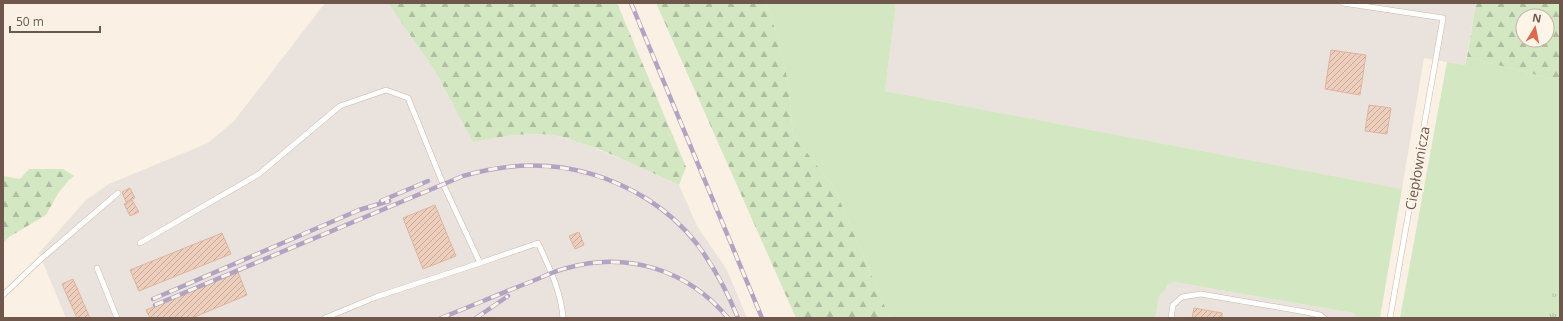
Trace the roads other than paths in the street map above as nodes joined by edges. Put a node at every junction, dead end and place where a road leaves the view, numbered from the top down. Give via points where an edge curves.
1 (1343, 3) edge
2 (118, 193) dead end
3 (140, 243) dead end
4 (480, 264) junction
5 (97, 268) dead end
6 (3, 295) edge
7 (117, 318) edge
8 (325, 318) edge
9 (562, 318) edge
10 (1171, 318) edge
11 (1324, 318) edge
12 (1390, 318) edge

1 - 12 lane, Ciepłownicza via 1443,18
2 - 6 lane
3 - 4 lane via 259,174 340,106 386,90 408,98 443,184
4 - 8 lane via 376,297
4 - 9 lane via 538,243 552,273 559,295
5 - 7 lane
10 - 11 lane via 1172,305 1182,297 1201,294 1306,312

